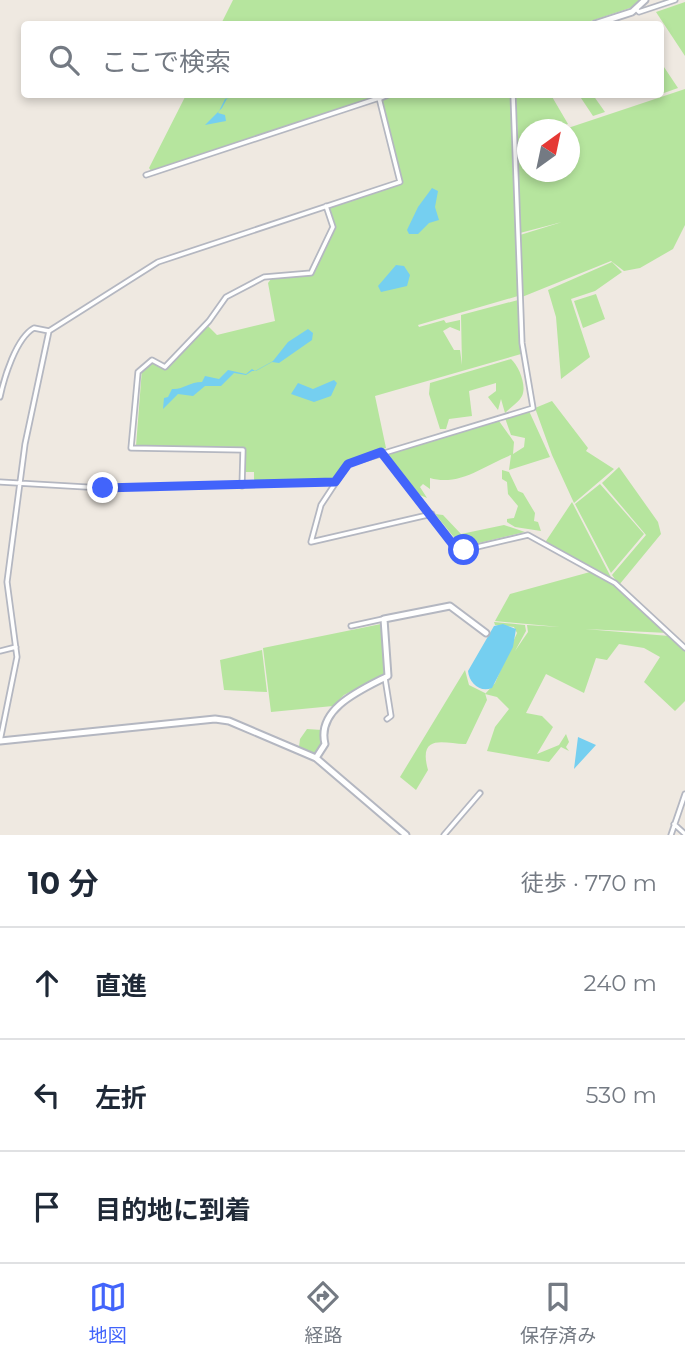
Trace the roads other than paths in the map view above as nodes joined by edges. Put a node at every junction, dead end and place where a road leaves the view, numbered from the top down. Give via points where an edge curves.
1 (645, 0) edge
2 (675, 0) edge
3 (636, 9) junction
4 (602, 21) edge
5 (379, 98) joint
6 (513, 98) edge
7 (146, 175) dead end
8 (326, 206) junction
9 (48, 331) junction
10 (0, 397) edge
11 (381, 452) junction
12 (0, 482) edge
13 (335, 482) junction
14 (20, 484) junction
15 (242, 486) junction
16 (432, 514) junction
17 (384, 619) junction
18 (351, 626) dead end
19 (486, 633) dead end
20 (16, 647) junction
21 (685, 648) edge
22 (0, 651) edge
23 (385, 678) junction
24 (387, 719) dead end
25 (0, 741) edge
26 (316, 758) junction
27 (480, 793) dead end
28 (685, 794) edge
29 (674, 824) junction
30 (685, 834) edge
31 (406, 835) edge
32 (444, 835) edge
33 (671, 835) edge

1 - 3 street
2 - 3 street via 639,12
3 - 4 street
5 - 7 street
5 - 8 street via 400,182
6 - 11 street via 522,343 533,408
8 - 9 street via 158,262
8 - 15 street via 333,227 311,272 264,277 226,297 165,367 152,360 138,372 131,448 243,450
9 - 10 street via 29,331 6,371
9 - 14 street
11 - 13 street via 348,464
11 - 16 street
12 - 14 street
13 - 15 street
13 - 16 street via 319,509 311,542
14 - 15 street
14 - 20 street via 7,582
16 - 21 street via 461,551 528,536 615,583
17 - 18 street
17 - 19 street via 450,606
17 - 23 street
20 - 22 street
20 - 25 street
23 - 24 street via 391,716
23 - 26 street via 338,705 323,735 326,744
25 - 26 street via 223,720
26 - 31 street
27 - 32 street
28 - 29 street
29 - 30 street
29 - 33 street

